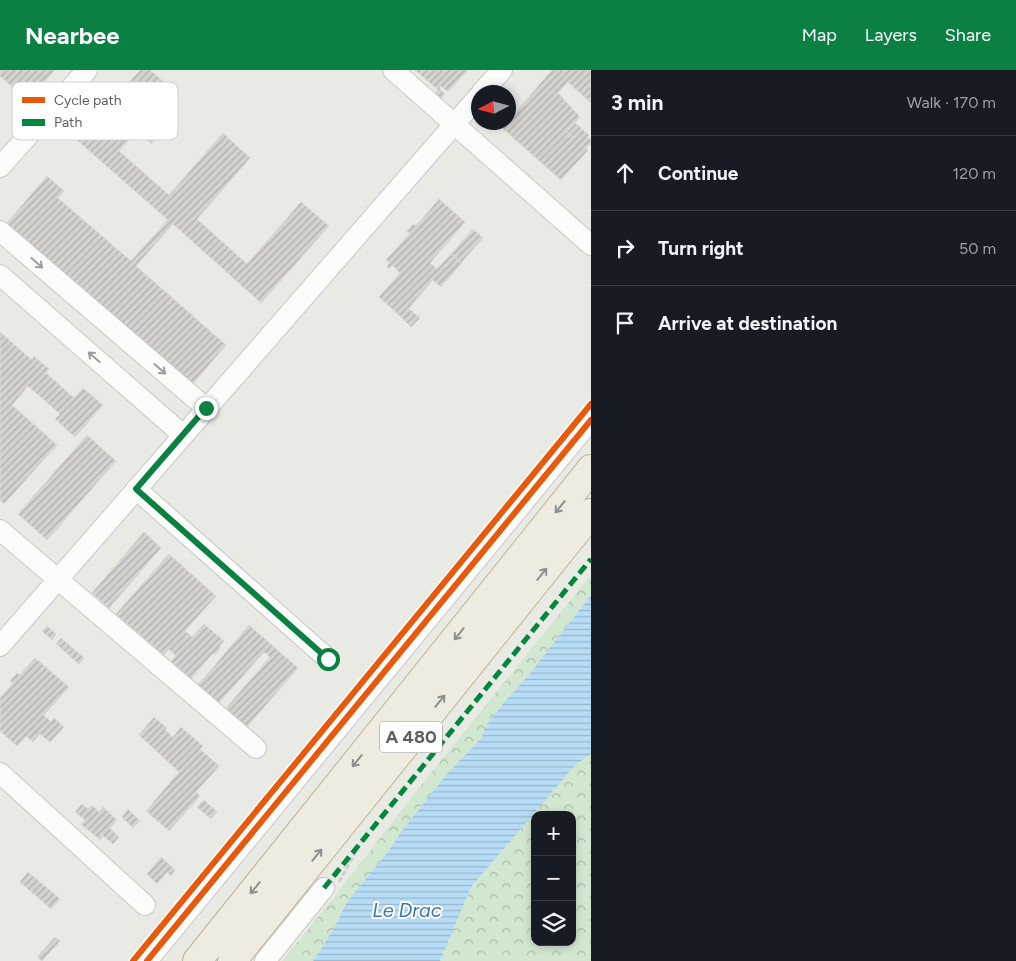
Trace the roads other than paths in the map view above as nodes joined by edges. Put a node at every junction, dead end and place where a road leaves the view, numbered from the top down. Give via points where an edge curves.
1 (87, 70) edge
2 (393, 70) edge
3 (502, 70) edge
4 (76, 82) edge
5 (488, 85) edge
6 (471, 105) edge
7 (455, 123) junction
8 (24, 140) edge
9 (0, 167) edge
10 (0, 231) edge
11 (591, 245) edge
12 (0, 275) edge
13 (206, 408) junction
14 (591, 420) edge
15 (183, 435) junction
16 (591, 469) edge
17 (136, 489) junction
18 (591, 513) edge
19 (0, 530) edge
20 (58, 579) junction
21 (0, 646) edge
22 (328, 659) dead end
23 (256, 748) dead end
24 (0, 772) edge
25 (324, 888) dead end
26 (145, 905) dead end
27 (252, 956) edge
28 (147, 961) edge
29 (197, 961) edge

1 - 4 street
2 - 7 street
3 - 5 street
6 - 7 street
7 - 11 street
7 - 13 street
8 - 9 street
10 -> 13 street
15 -> 12 street
13 - 15 street
14 - 28 street
15 - 17 street
16 -> 29 highway, A 480
17 - 20 street
17 - 22 street
27 -> 18 highway, A 480
19 - 20 street
20 - 21 street
20 - 23 street
24 - 26 street
25 - 27 street

